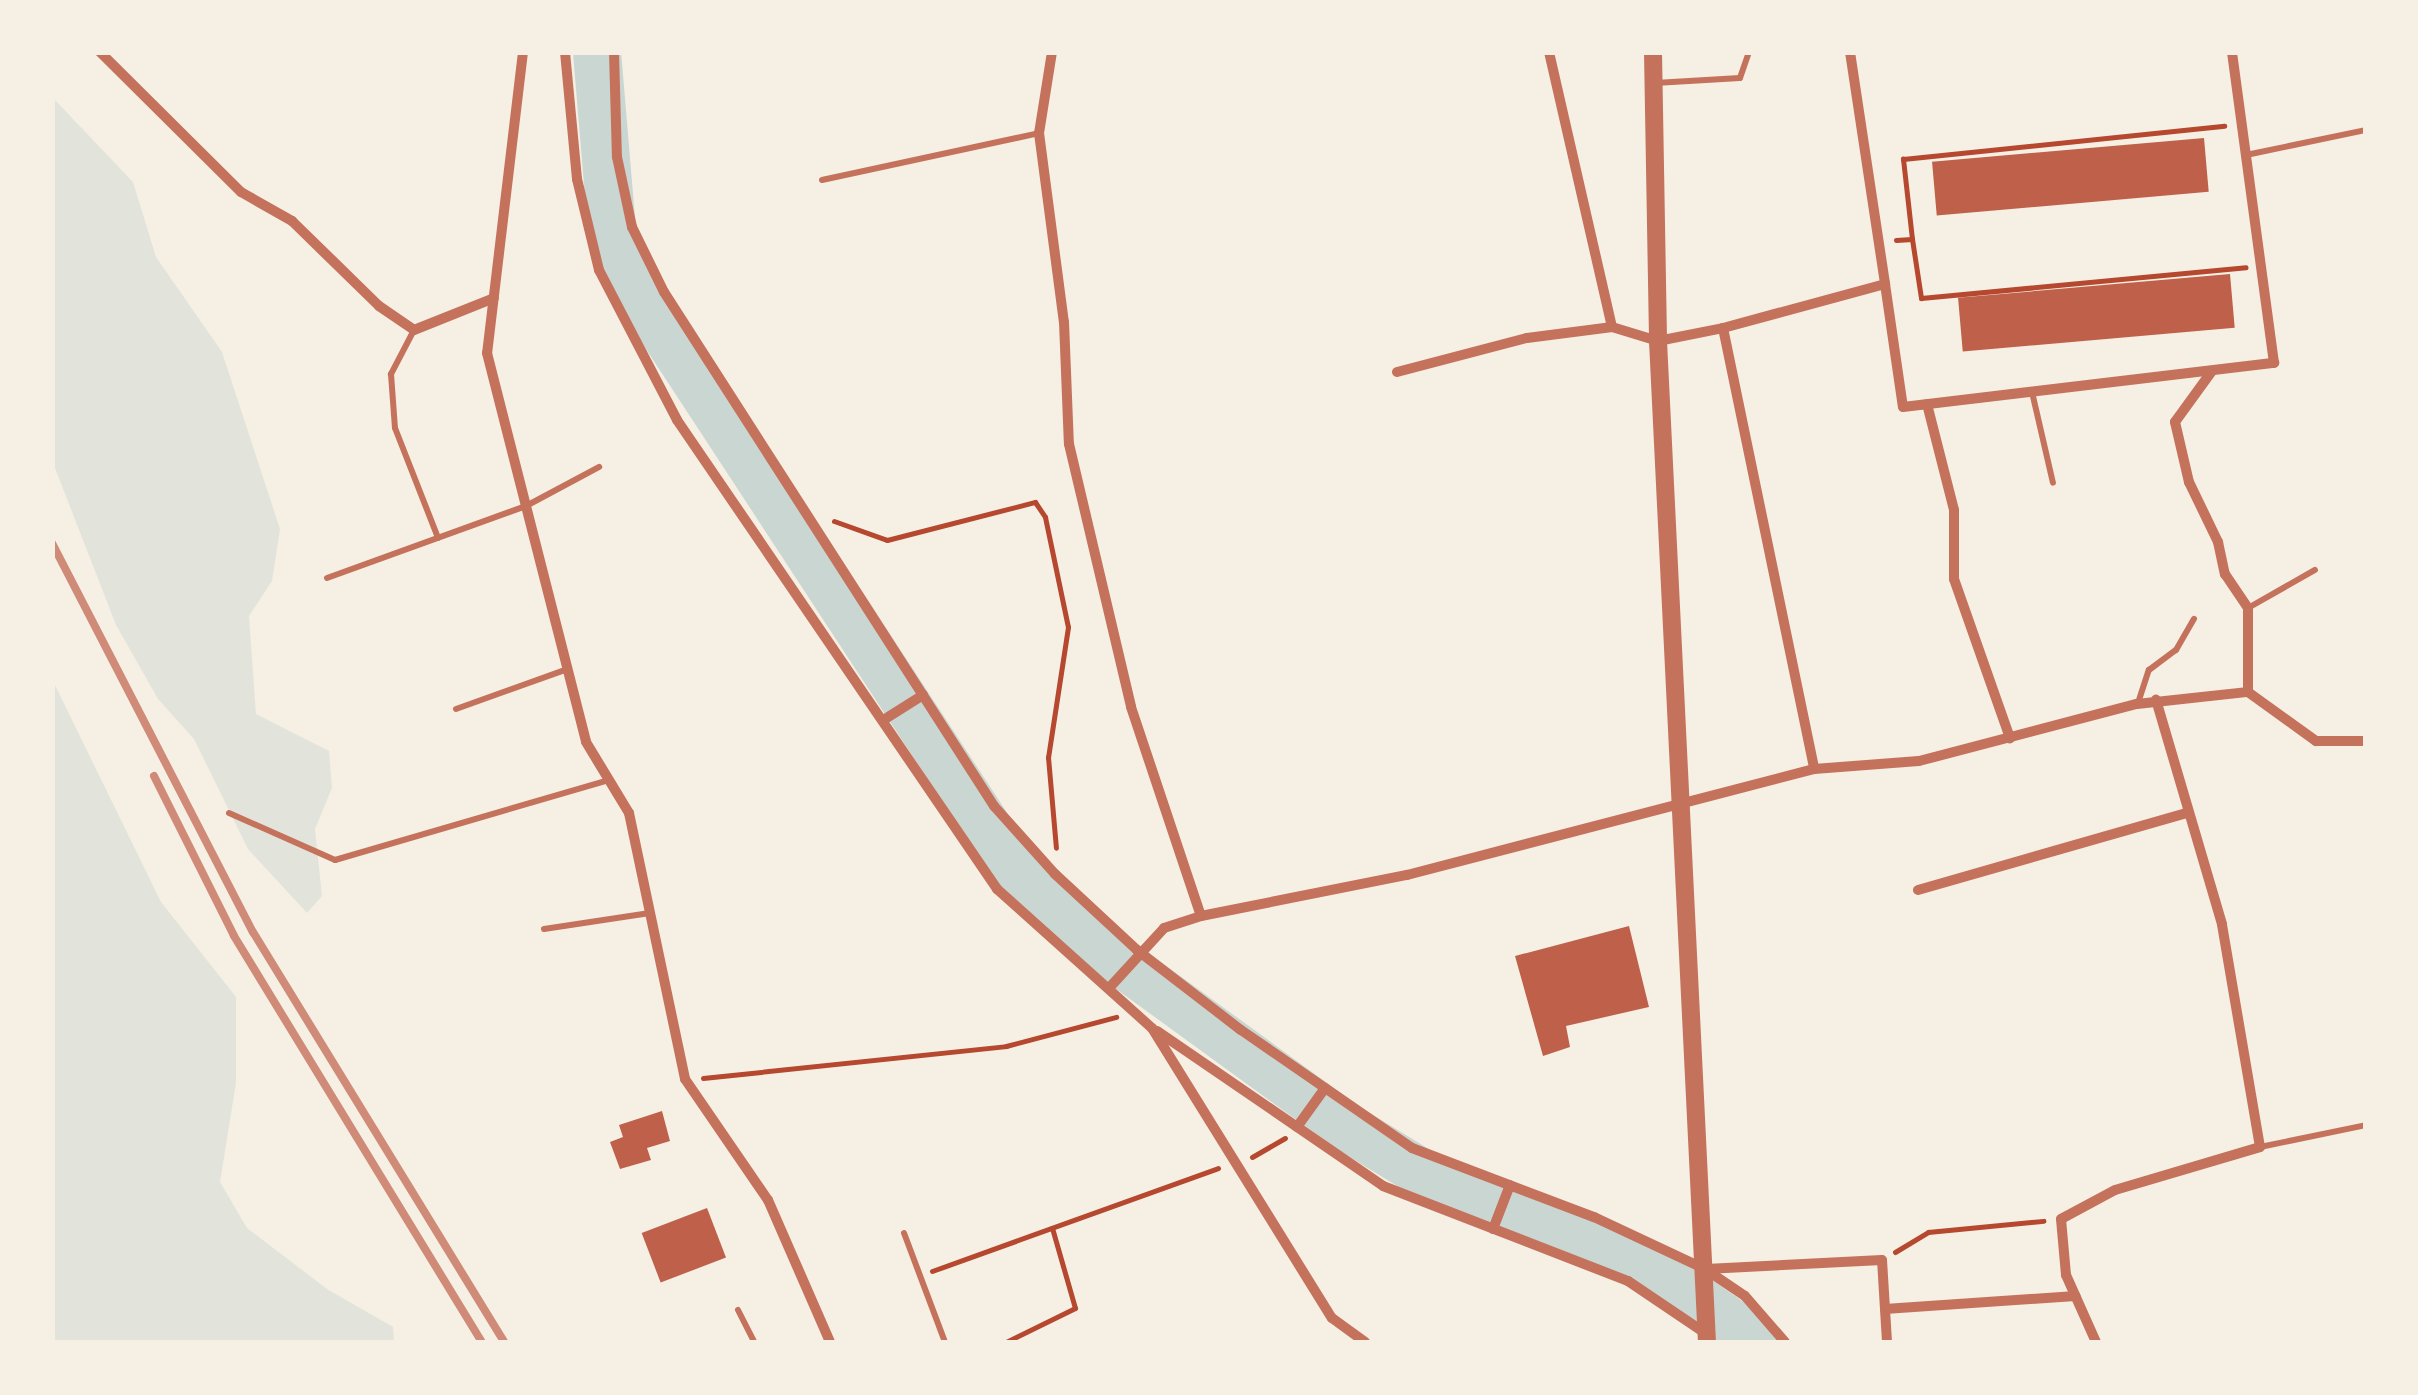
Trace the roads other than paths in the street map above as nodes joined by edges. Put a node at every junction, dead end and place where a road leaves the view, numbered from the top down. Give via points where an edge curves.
1 (100, 52) edge
2 (523, 52) edge
3 (565, 52) edge
4 (614, 52) edge
5 (1052, 52) edge
6 (1550, 52) edge
7 (1653, 52) edge
8 (1749, 52) edge
9 (1850, 52) edge
10 (2232, 52) edge
11 (1654, 82) junction
12 (2366, 130) edge
13 (1039, 133) junction
14 (2246, 154) junction
15 (822, 180) dead end
16 (1885, 284) junction
17 (494, 298) junction
18 (1612, 326) junction
19 (1722, 328) junction
20 (414, 330) junction
21 (1658, 341) junction
22 (2212, 371) junction
23 (1397, 372) dead end
24 (2032, 392) junction
25 (1927, 404) junction
26 (599, 467) dead end
27 (2054, 483) dead end
28 (526, 506) junction
29 (438, 538) junction
30 (2316, 570) dead end
31 (327, 578) dead end
32 (2248, 608) junction
33 (2194, 619) dead end
34 (568, 669) junction
35 (2248, 692) junction
36 (920, 697) junction
37 (2156, 700) junction
38 (2137, 704) junction
39 (456, 708) dead end
40 (889, 717) junction
41 (2010, 738) junction
42 (2366, 741) edge
43 (1814, 768) junction
44 (609, 780) junction
45 (1681, 801) junction
46 (2186, 813) junction
47 (229, 814) dead end
48 (1918, 890) dead end
49 (650, 912) junction
50 (1201, 916) junction
51 (544, 930) dead end
52 (1134, 954) junction
53 (1113, 984) junction
54 (1152, 1028) junction
55 (1325, 1088) junction
56 (2366, 1125) edge
57 (1297, 1127) junction
58 (2260, 1147) junction
59 (1508, 1189) junction
60 (1495, 1224) junction
61 (904, 1233) dead end
62 (1704, 1269) junction
63 (2076, 1296) junction
64 (1885, 1309) junction
65 (738, 1310) dead end
66 (1709, 1339) edge
67 (754, 1342) edge
68 (830, 1342) edge
69 (945, 1342) edge
70 (1365, 1342) edge
71 (1785, 1342) edge
72 (1887, 1342) edge
73 (2096, 1342) edge

1 - 20 street via 241,192 292,221 379,306
2 - 17 street
3 - 40 street via 576,178 616,311 677,420
4 - 36 street via 617,157 632,226 664,292
5 - 13 street
6 - 18 street
7 - 11 street
8 - 11 lane via 1740,78
9 - 16 street
10 - 14 street
11 - 21 street
12 - 14 lane
13 - 15 lane
13 - 50 street via 1064,322 1069,444 1131,707
14 - 22 street via 2274,362
16 - 19 street
16 - 25 street via 1904,408
17 - 20 street
17 - 28 street via 488,353
18 - 21 street
18 - 23 street via 1526,338
19 - 21 street
19 - 43 street
20 - 29 lane via 391,374 395,428
21 - 45 street
22 - 24 street
22 - 32 street via 2175,422 2188,482 2218,542 2225,574
24 - 25 street
24 - 27 lane
25 - 41 street via 1954,510 1954,579
26 - 28 lane
28 - 29 lane
28 - 34 street
29 - 31 lane
30 - 32 lane
32 - 35 street
33 - 38 lane via 2176,650 2150,670
34 - 39 lane
34 - 44 street via 586,742
35 - 37 street
35 - 42 street via 2316,741
36 - 40 street
36 - 52 street via 994,806
37 - 38 street
37 - 46 street
38 - 41 street
40 - 53 street via 996,889
41 - 43 street via 1919,761
43 - 45 street
44 - 47 lane via 335,860
44 - 49 street via 630,812
45 - 50 street via 1407,875
45 - 62 street
46 - 48 street
46 - 58 street via 2222,924
49 - 51 lane
49 - 68 street via 684,1079 768,1200
50 - 52 street via 1164,928
52 - 53 street
52 - 55 street
53 - 54 street
54 - 57 street
54 - 70 street via 1332,1318
55 - 57 street
55 - 59 street via 1412,1148
56 - 58 lane
57 - 60 street via 1383,1186
58 - 63 street via 2115,1190 2062,1219 2066,1275
59 - 60 street
59 - 62 street
60 - 66 street via 1628,1281
61 - 69 lane
62 - 64 street via 1882,1260
62 - 66 street
62 - 71 street via 1745,1296
63 - 64 street
63 - 73 street
64 - 72 street
65 - 67 lane

